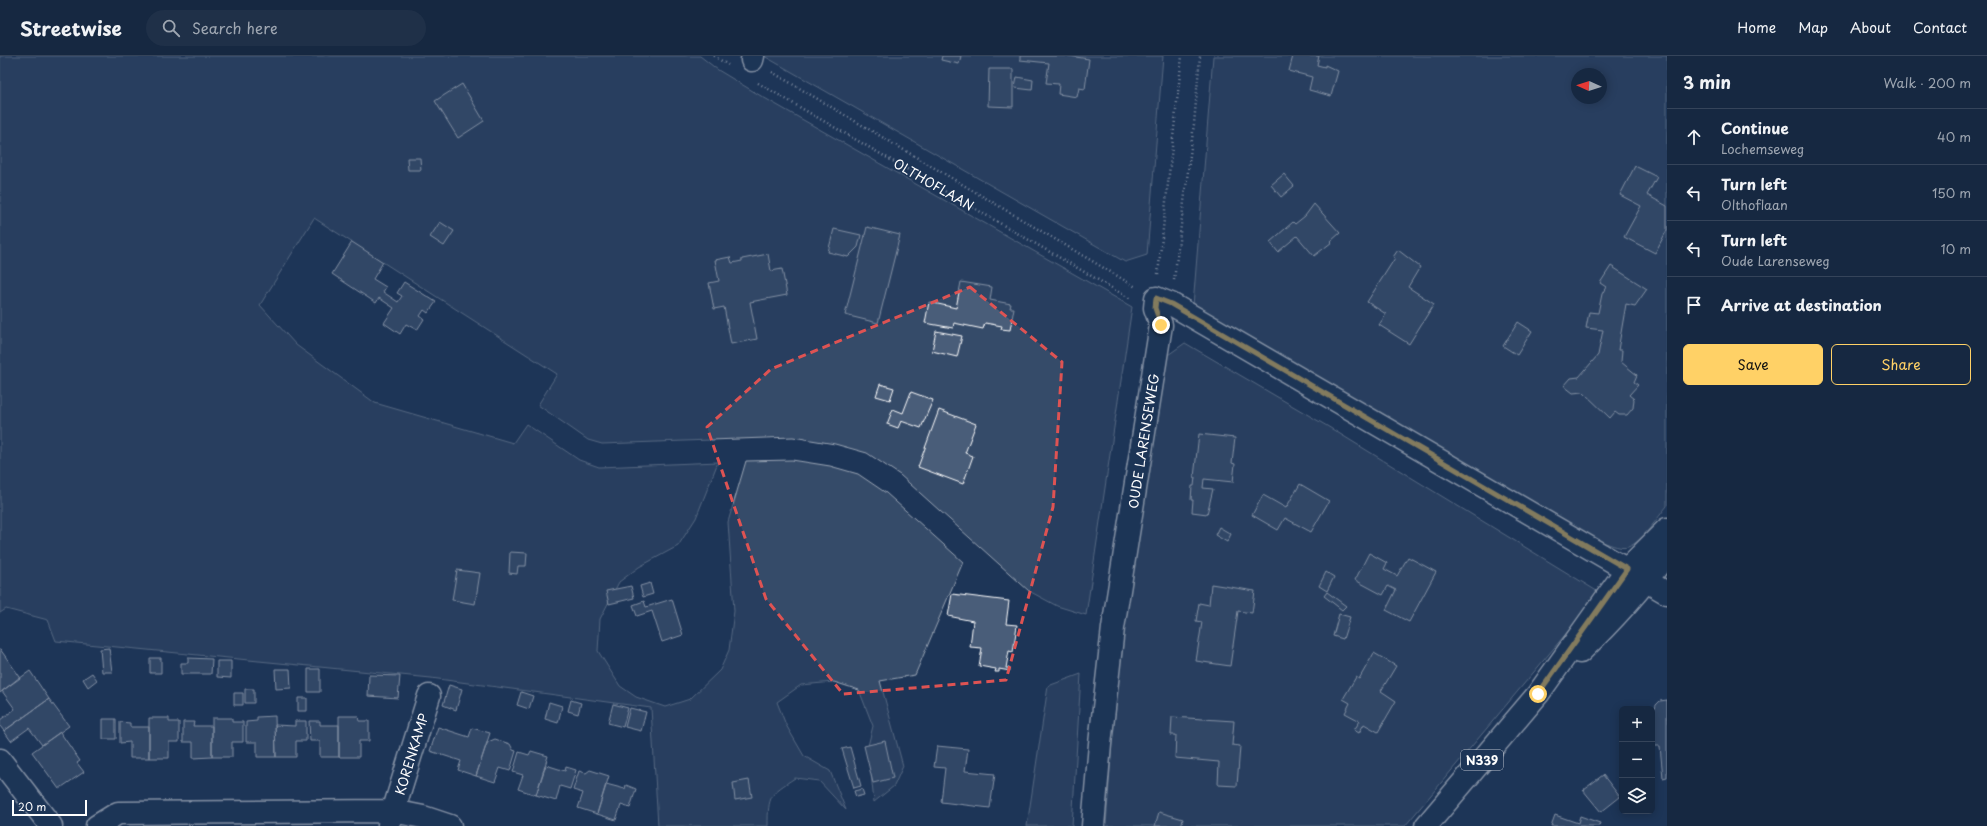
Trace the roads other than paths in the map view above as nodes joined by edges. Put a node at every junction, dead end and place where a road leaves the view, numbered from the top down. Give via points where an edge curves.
1 (1667, 529) edge
2 (1667, 554) edge
3 (1627, 569) junction
4 (1647, 582) junction
5 (1667, 594) edge
6 (1538, 694) junction
7 (429, 696) dead end
8 (2, 766) edge
9 (391, 819) edge
10 (51, 826) edge
11 (97, 826) edge
12 (450, 826) edge
13 (1093, 826) edge
14 (1426, 826) edge

1 - 3 street, N339
2 - 4 street, N339
3 - 4 street
3 - 6 street, N339
3 - 13 street, OUDE LARENSEWEG via 1164,301 1155,308 1161,325 1113,628
4 - 5 street
4 - 6 street, N339 via 1613,620
6 - 14 street, N339
7 - 9 street, KORENKAMP
8 - 10 street
9 - 11 street via 118,813
9 - 12 street via 422,817

